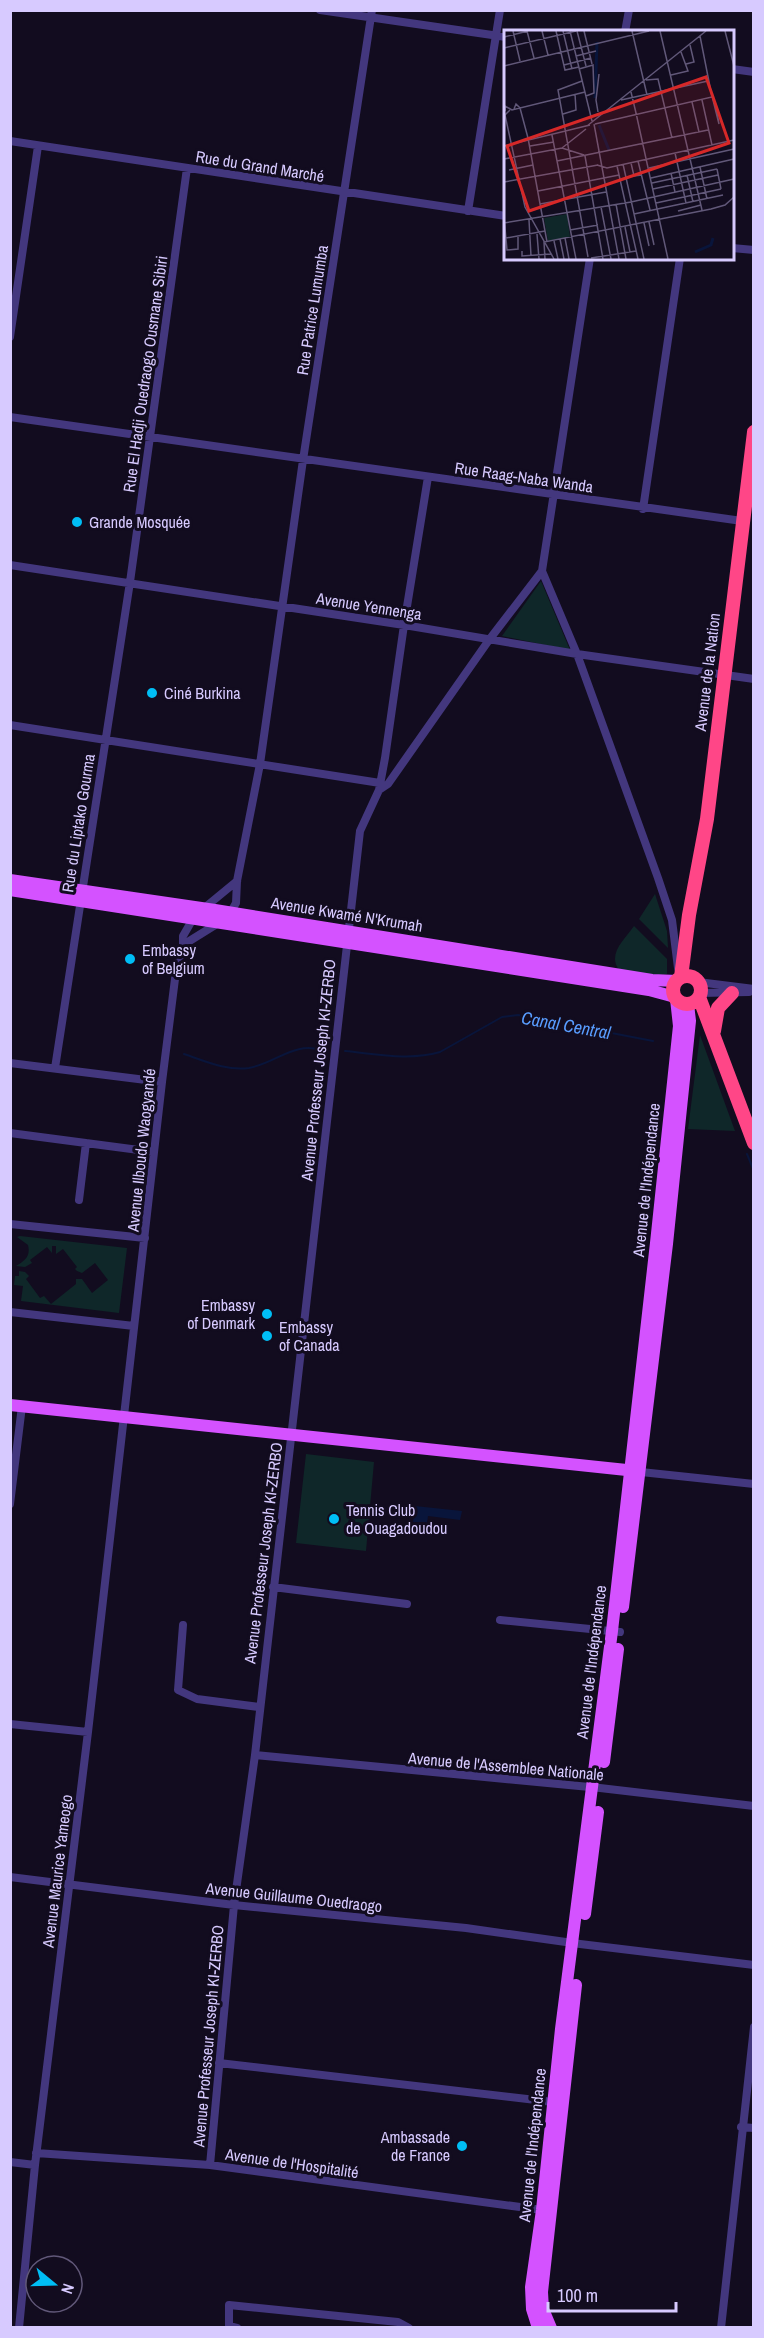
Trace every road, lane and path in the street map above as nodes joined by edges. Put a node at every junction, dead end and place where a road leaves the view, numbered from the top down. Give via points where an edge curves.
1 (320, 10) edge
2 (500, 10) edge
3 (629, 10) edge
4 (371, 14) edge
5 (625, 30) edge
6 (496, 35) junction
7 (504, 37) edge
8 (734, 69) edge
9 (753, 72) edge
10 (10, 141) edge
11 (38, 146) junction
12 (187, 168) junction
13 (344, 192) junction
14 (468, 211) junction
15 (504, 216) edge
16 (734, 248) edge
17 (753, 250) edge
18 (590, 260) edge
19 (680, 260) edge
20 (10, 337) edge
21 (10, 417) edge
22 (753, 432) edge
23 (150, 438) junction
24 (303, 459) junction
25 (428, 477) junction
26 (554, 495) junction
27 (643, 509) junction
28 (742, 521) junction
29 (10, 565) edge
30 (542, 571) junction
31 (130, 582) junction
32 (281, 607) junction
33 (404, 625) junction
34 (489, 640) junction
35 (577, 654) junction
36 (723, 674) junction
37 (753, 679) edge
38 (10, 725) edge
39 (105, 740) junction
40 (260, 764) junction
41 (379, 787) junction
42 (10, 880) edge
43 (237, 880) junction
44 (10, 890) edge
45 (80, 895) junction
46 (204, 908) junction
47 (233, 912) junction
48 (192, 919) junction
49 (219, 923) junction
50 (348, 930) junction
51 (346, 944) junction
52 (183, 945) junction
53 (426, 949) junction
54 (687, 990) junction
55 (753, 991) edge
56 (732, 993) junction
57 (714, 1038) junction
58 (10, 1063) edge
59 (55, 1068) junction
60 (162, 1082) junction
61 (10, 1133) edge
62 (752, 1137) edge
63 (86, 1143) junction
64 (154, 1152) junction
65 (79, 1200) dead end
66 (10, 1224) edge
67 (145, 1238) junction
68 (10, 1312) edge
69 (134, 1326) junction
70 (16, 1406) edge
71 (124, 1418) junction
72 (290, 1436) junction
73 (636, 1471) junction
74 (753, 1484) edge
75 (10, 1504) edge
76 (273, 1587) junction
77 (407, 1604) dead end
78 (500, 1620) dead end
79 (183, 1625) dead end
80 (616, 1631) junction
81 (259, 1707) junction
82 (10, 1724) edge
83 (88, 1732) junction
84 (255, 1755) junction
85 (597, 1788) junction
86 (753, 1806) edge
87 (10, 1877) edge
88 (69, 1884) junction
89 (234, 1905) junction
90 (577, 1943) junction
91 (753, 1965) edge
92 (753, 2026) edge
93 (219, 2063) junction
94 (553, 2102) junction
95 (741, 2127) junction
96 (753, 2128) edge
97 (36, 2153) junction
98 (10, 2162) edge
99 (35, 2165) junction
100 (210, 2165) junction
101 (542, 2210) junction
102 (233, 2327) edge
103 (547, 2327) edge
104 (19, 2328) edge
105 (409, 2328) edge
106 (721, 2328) edge

1 - 4 street
2 - 6 street
3 - 5 street
4 - 6 street
4 - 13 street, Rue Patrice Lumumba
6 - 7 street
6 - 14 street
8 - 9 street
10 - 11 street, Rue du Grand Marché
11 - 12 street, Rue du Grand Marché
11 - 20 street
12 - 13 street, Rue du Grand Marché
12 - 23 street, Rue El Hadji Ouedraogo Ousmane Sibiri
13 - 14 street, Rue du Grand Marché
13 - 24 street, Rue Patrice Lumumba
14 - 15 street, Rue du Grand Marché
16 - 17 street
18 - 26 street
19 - 27 street
21 - 23 street, Rue Raag-Naba Wanda
22 - 28 highway, Avenue de la Nation
23 - 24 street, Rue Raag-Naba Wanda
23 - 31 street, Rue El Hadji Ouedraogo Ousmane Sibiri
24 - 25 street, Rue Raag-Naba Wanda
24 - 32 street, Rue Patrice Lumumba
25 - 26 street, Rue Raag-Naba Wanda
25 - 33 street
26 - 27 street, Rue Raag-Naba Wanda
26 - 30 street
27 - 28 street, Rue Raag-Naba Wanda
28 - 36 highway, Avenue de la Nation
29 - 31 street, Avenue Yennenga
30 - 34 street
30 - 35 street
31 - 32 street, Avenue Yennenga
31 - 39 street, Rue du Liptako Gourma
32 - 33 street, Avenue Yennenga
32 - 40 street
33 - 34 street, Avenue Yennenga
33 - 41 street
34 - 35 street, Avenue Yennenga
34 - 41 street via 388,784
35 - 36 street, Avenue Yennenga
35 - 54 street via 672,920
36 - 37 street, Avenue Yennenga
36 - 54 highway, Avenue de la Nation via 706,819 689,915
38 - 39 street
39 - 40 street
39 - 45 street, Rue du Liptako Gourma
40 - 41 street
40 - 43 street
41 - 50 street, Avenue Professeur Joseph KI-ZERBO via 360,831
42 - 45 main road, Avenue Kwamé N'Krumah
43 - 46 street
43 - 47 street
44 - 45 main road, Avenue Kwamé N'Krumah
45 - 46 main road, Avenue Kwamé N'Krumah
45 - 48 main road, Avenue Kwamé N'Krumah
45 - 59 street, Rue du Liptako Gourma
46 - 47 main road, Avenue Kwamé N'Krumah
46 - 48 street
47 - 49 street
47 - 50 main road, Avenue Kwamé N'Krumah
48 - 49 main road, Avenue Kwamé N'Krumah
48 - 52 street, Avenue Ilboudo Waogyandé
49 - 51 main road, Avenue Kwamé N'Krumah
49 - 52 street
50 - 51 street, Avenue Professeur Joseph KI-ZERBO
50 - 53 main road, Avenue Kwamé N'Krumah
51 - 53 main road, Avenue Kwamé N'Krumah
51 - 72 street, Avenue Professeur Joseph KI-ZERBO
52 - 60 street, Avenue Ilboudo Waogyandé
53 - 54 main road, Avenue Kwamé N'Krumah via 652,980
54 - 55 street
54 - 56 street
54 - 57 highway
54 - 73 main road, Avenue de l'Indépendance via 679,1026 662,1244
55 - 56 street
56 - 57 highway via 718,1008
57 - 62 highway
58 - 59 street
59 - 60 street
60 - 64 street, Avenue Ilboudo Waogyandé
61 - 63 street
63 - 64 street
63 - 65 street
64 - 67 street, Avenue Ilboudo Waogyandé
66 - 67 street
67 - 69 street, Avenue Ilboudo Waogyandé
68 - 69 street
69 - 71 street, Avenue Ilboudo Waogyandé
70 - 71 main road
70 - 75 street
71 - 72 main road
71 - 83 street, Avenue Maurice Yameogo
72 - 73 main road
72 - 76 street, Avenue Professeur Joseph KI-ZERBO
73 - 74 street
73 - 80 main road, Avenue de l'Indépendance
76 - 77 street
76 - 81 street, Avenue Professeur Joseph KI-ZERBO
78 - 80 street
79 - 81 street via 178,1685 181,1694
80 - 85 main road, Avenue de l'Indépendance
81 - 84 street, Avenue Professeur Joseph KI-ZERBO
82 - 83 street
83 - 88 street, Avenue Maurice Yameogo
84 - 85 street, Avenue de l'Assemblee Nationale
84 - 89 street, Avenue Professeur Joseph KI-ZERBO
85 - 86 street, Avenue de l'Assemblee Nationale
85 - 90 main road, Avenue de l'Indépendance
87 - 88 street, Avenue Guillaume Ouedraogo
88 - 89 street, Avenue Guillaume Ouedraogo
88 - 97 street, Avenue Maurice Yameogo
89 - 90 street, Avenue Guillaume Ouedraogo
89 - 93 street, Avenue Professeur Joseph KI-ZERBO
90 - 91 street, Avenue Guillaume Ouedraogo
90 - 94 main road, Avenue de l'Indépendance
90 - 103 main road, Avenue de l'Indépendance via 542,2292
92 - 95 street
93 - 94 street
93 - 100 street, Avenue Professeur Joseph KI-ZERBO
94 - 101 main road, Avenue de l'Indépendance
95 - 96 street
95 - 106 street
97 - 99 street, Avenue Maurice Yameogo
97 - 100 street, Avenue de l'Hospitalité
98 - 99 street
99 - 104 street, Avenue Maurice Yameogo
100 - 101 street, Avenue de l'Hospitalité
101 - 103 main road, Avenue de l'Indépendance via 531,2288 532,2309
102 - 105 street via 230,2305 398,2322

